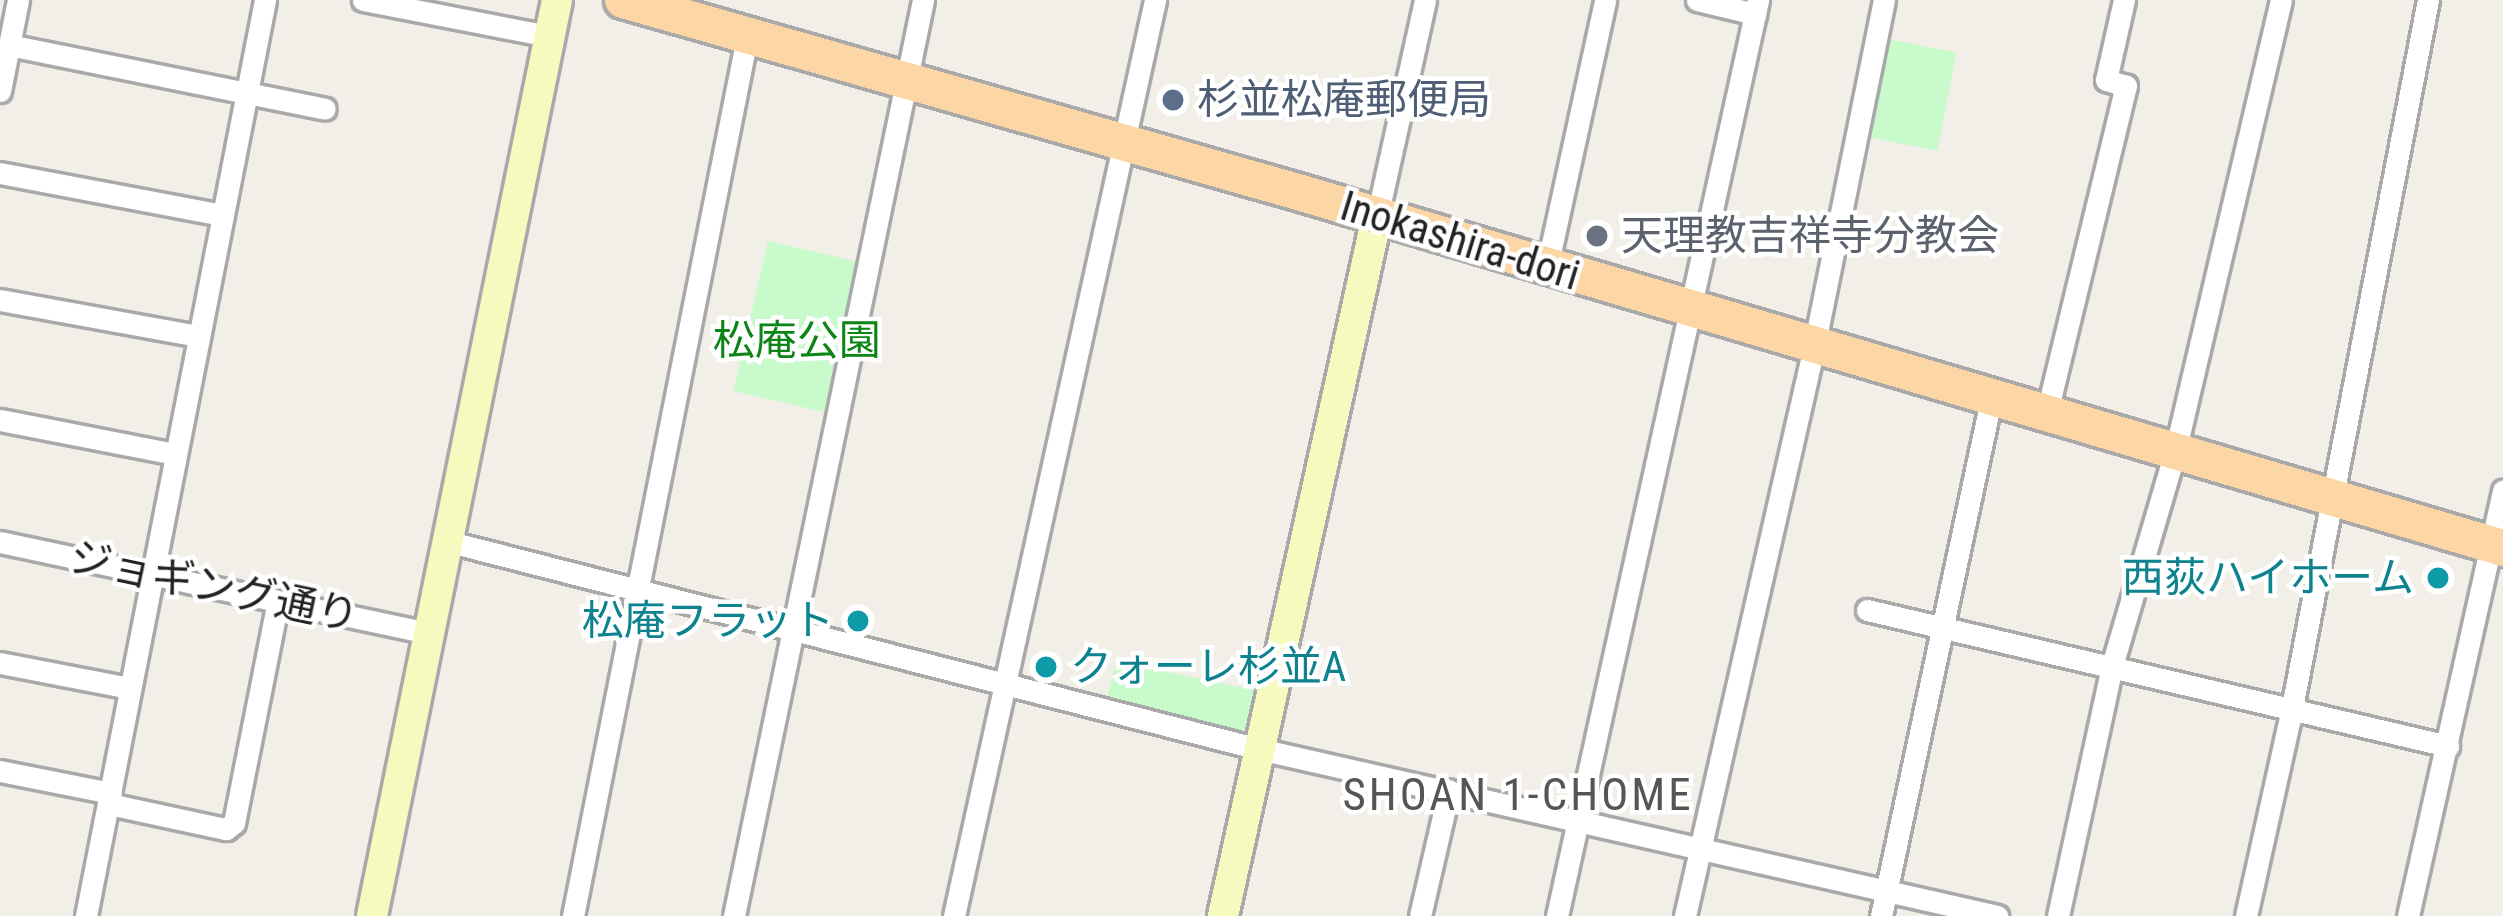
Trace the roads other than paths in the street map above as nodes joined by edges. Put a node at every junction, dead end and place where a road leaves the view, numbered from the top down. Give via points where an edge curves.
1 (18, 0) edge
2 (265, 0) edge
3 (363, 0) edge
4 (557, 0) edge
5 (623, 0) edge
6 (923, 0) edge
7 (1156, 0) edge
8 (1425, 0) edge
9 (1605, 0) edge
10 (1697, 0) edge
11 (1884, 0) edge
12 (2124, 0) edge
13 (2281, 0) edge
14 (2428, 0) edge
15 (1756, 7) edge
16 (549, 36) junction
17 (747, 37) junction
18 (9, 45) junction
19 (909, 82) junction
20 (0, 91) edge
21 (247, 94) junction
22 (326, 109) dead end
23 (1124, 142) junction
24 (0, 173) edge
25 (222, 215) junction
26 (1377, 217) junction
27 (1547, 267) junction
28 (0, 300) edge
29 (1693, 309) junction
30 (199, 337) junction
31 (1814, 347) junction
32 (1991, 400) junction
33 (2046, 416) junction
34 (0, 420) edge
35 (2175, 452) junction
36 (176, 454) junction
37 (2503, 490) edge
38 (2332, 498) junction
39 (446, 541) junction
40 (0, 542) edge
41 (2498, 546) edge
42 (152, 574) junction
43 (636, 588) junction
44 (278, 601) junction
45 (1867, 610) dead end
46 (1943, 625) junction
47 (792, 630) junction
48 (427, 633) junction
49 (0, 663) edge
50 (2112, 665) junction
51 (1005, 685) junction
52 (130, 688) junction
53 (2292, 708) junction
54 (2448, 746) junction
55 (1259, 749) junction
56 (0, 771) edge
57 (1449, 790) junction
58 (110, 798) junction
59 (1578, 820) junction
60 (1701, 848) junction
61 (1886, 890) junction
62 (86, 916) edge
63 (372, 916) edge
64 (573, 916) edge
65 (734, 916) edge
66 (954, 916) edge
67 (1223, 916) edge
68 (1420, 916) edge
69 (1557, 916) edge
70 (1685, 916) edge
71 (1881, 916) edge
72 (1997, 916) edge
73 (2058, 916) edge
74 (2246, 916) edge
75 (2408, 916) edge

1 - 18 street
2 - 21 street
3 - 16 street
4 - 16 street
5 - 17 main road, Inokashira-dori
6 - 19 street
7 - 23 street
8 - 26 street
9 - 27 street
10 - 15 street
11 - 31 street
12 - 33 street via 2106,80 2126,86
13 - 35 street
14 - 38 street
15 - 29 street
16 - 39 street
17 - 19 main road, Inokashira-dori
17 - 43 street
18 - 20 street
18 - 21 street
19 - 23 main road, Inokashira-dori
19 - 47 street
21 - 22 street
21 - 25 street
23 - 26 main road, Inokashira-dori
23 - 51 street
24 - 25 street
25 - 30 street
26 - 27 main road, Inokashira-dori
26 - 55 street
27 - 29 main road, Inokashira-dori
28 - 30 street
29 - 31 main road, Inokashira-dori
29 - 59 street
30 - 36 street
31 - 32 main road, Inokashira-dori
31 - 60 street
32 - 33 main road, Inokashira-dori
32 - 46 street
33 - 35 main road, Inokashira-dori
34 - 36 street
35 - 38 main road, Inokashira-dori
35 - 50 street
36 - 42 street
37 - 41 street
38 - 41 main road, Inokashira-dori
38 - 53 street
39 - 43 street
39 - 48 street
40 - 42 street, ジョギング通り
41 - 54 street
42 - 44 street, ジョギング通り
42 - 52 street
43 - 47 street
43 - 64 street
44 - 48 street, ジョギング通り
44 - 58 street via 234,823 226,829
45 - 46 street
46 - 50 street
46 - 61 street
47 - 51 street
47 - 65 street
48 - 63 street
49 - 52 street
50 - 53 street
50 - 73 street
51 - 55 street
51 - 66 street
52 - 58 street
53 - 54 street
53 - 74 street
54 - 75 street
55 - 57 street
55 - 67 street
56 - 58 street
57 - 59 street
57 - 68 street
58 - 62 street
59 - 60 street
59 - 69 street
60 - 61 street
60 - 70 street
61 - 71 street
61 - 72 street

